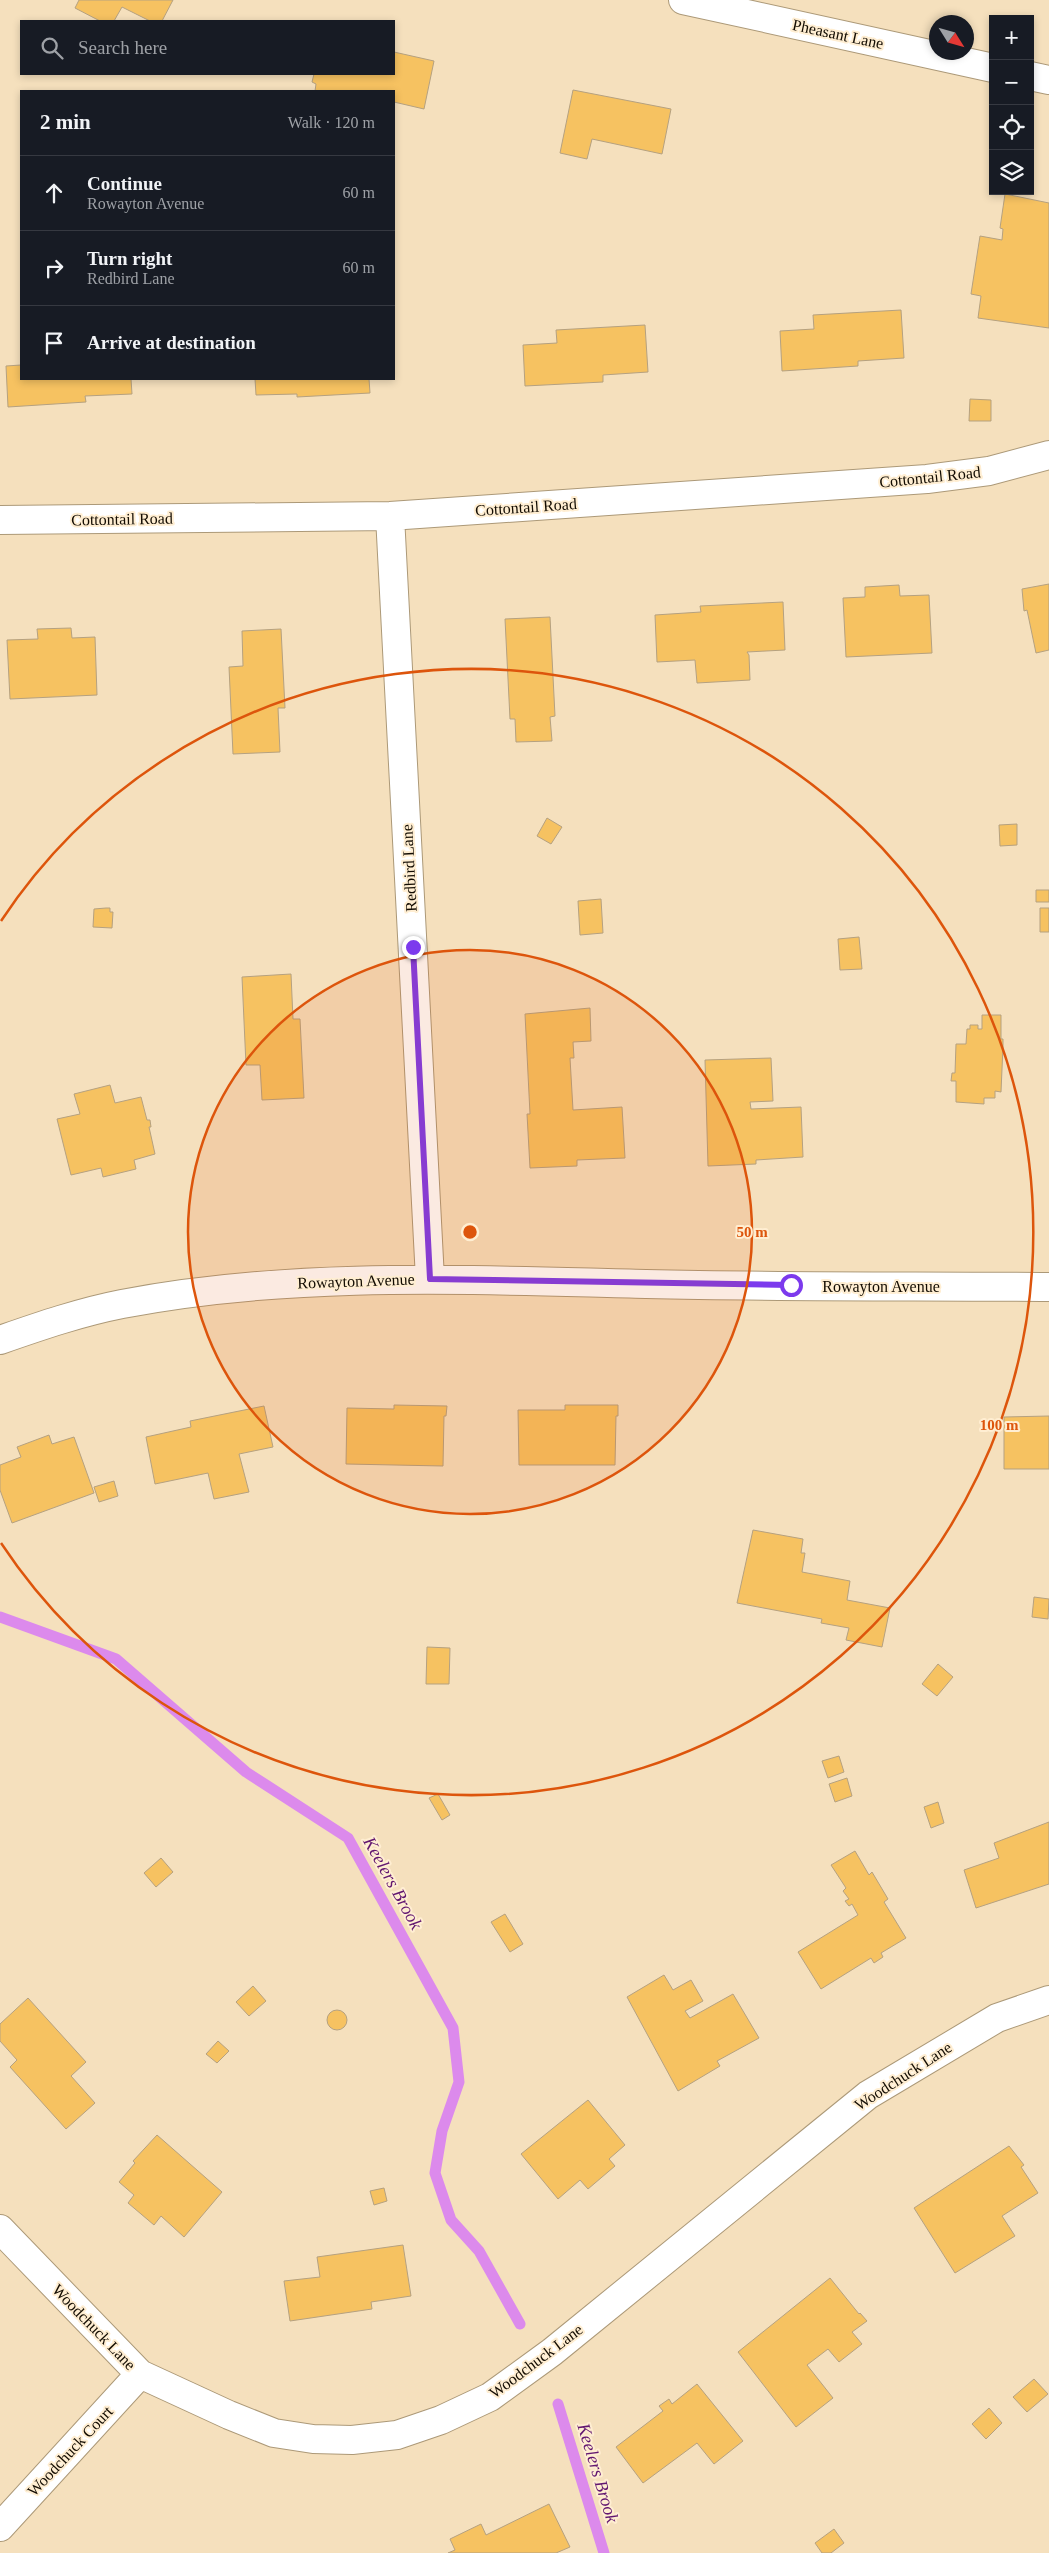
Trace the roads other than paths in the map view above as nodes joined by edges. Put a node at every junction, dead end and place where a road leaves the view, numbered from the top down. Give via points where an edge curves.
1 (683, 0) edge
2 (989, 67) edge
3 (1034, 77) edge
4 (1049, 80) edge
5 (1049, 455) edge
6 (390, 516) junction
7 (0, 520) edge
8 (430, 1279) junction
9 (1049, 1287) edge
10 (0, 1340) edge
11 (1049, 2000) edge
12 (0, 2229) edge
13 (140, 2374) junction
14 (0, 2527) edge

1 - 2 street, Pheasant Lane
3 - 4 street
5 - 6 street, Cottontail Road via 989,471 927,480
6 - 7 street, Cottontail Road
6 - 8 street, Redbird Lane
8 - 9 street, Rowayton Avenue
8 - 10 street, Rowayton Avenue via 310,1281 208,1290 120,1304
11 - 13 street, Woodchuck Lane via 997,2018 868,2095 552,2352 490,2397 440,2420 397,2434 352,2440 312,2439 274,2433
12 - 13 street, Woodchuck Lane
13 - 14 street, Woodchuck Court

